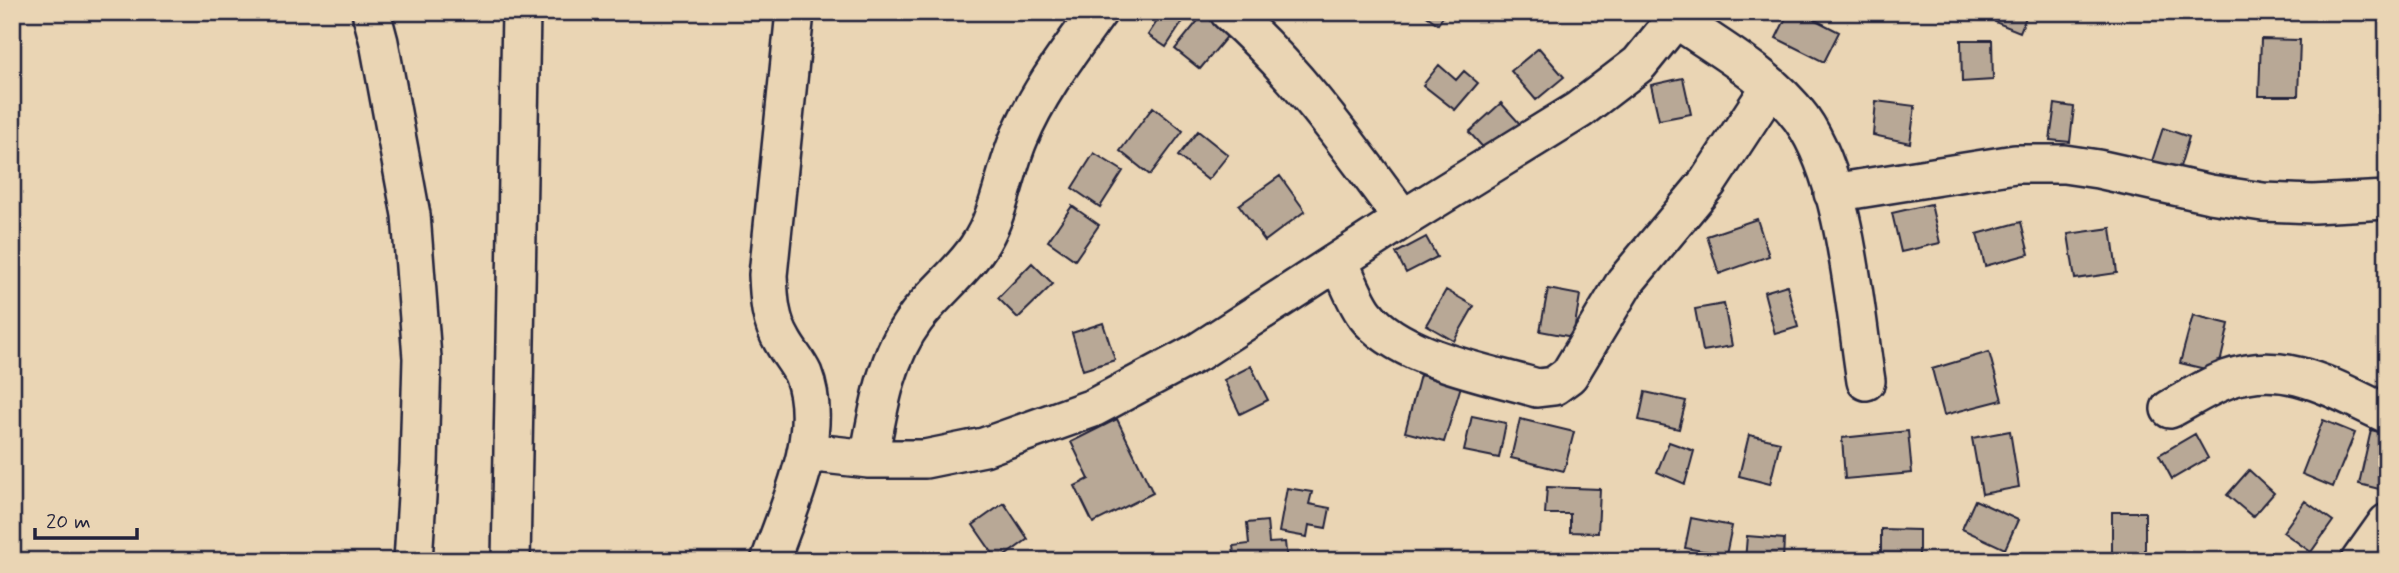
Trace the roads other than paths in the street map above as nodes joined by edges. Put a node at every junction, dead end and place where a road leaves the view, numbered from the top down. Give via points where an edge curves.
1 (370, 12) edge
2 (521, 12) edge
3 (795, 12) edge
4 (1098, 12) edge
5 (1229, 12) edge
6 (1679, 16) edge
7 (1771, 86) junction
8 (1833, 193) junction
9 (2387, 200) edge
10 (1403, 219) junction
11 (1339, 261) junction
12 (1866, 381) dead end
13 (2170, 409) dead end
14 (2387, 414) edge
15 (807, 452) junction
16 (869, 459) junction
17 (2387, 523) edge
18 (413, 561) edge
19 (511, 561) edge
20 (770, 561) edge
21 (2360, 561) edge

1 - 18 street via 411,215 422,358
2 - 19 street
3 - 15 street via 768,275 769,309 781,340 802,373 812,407
4 - 16 street via 1049,80 1019,136 978,247 914,320 893,356
5 - 10 street via 1303,87
6 - 7 street
6 - 10 street via 1639,64 1579,110
7 - 8 street via 1801,118 1825,162
7 - 11 street via 1708,182 1625,282 1569,376 1554,386 1537,388 1438,359 1388,337 1365,314
8 - 9 street via 2015,164 2064,164 2263,202
8 - 12 street
10 - 11 street
11 - 16 street via 1198,352 1093,408 984,447 925,459
13 - 14 street via 2227,380 2253,372 2286,372
15 - 16 street
15 - 20 street
17 - 21 street

